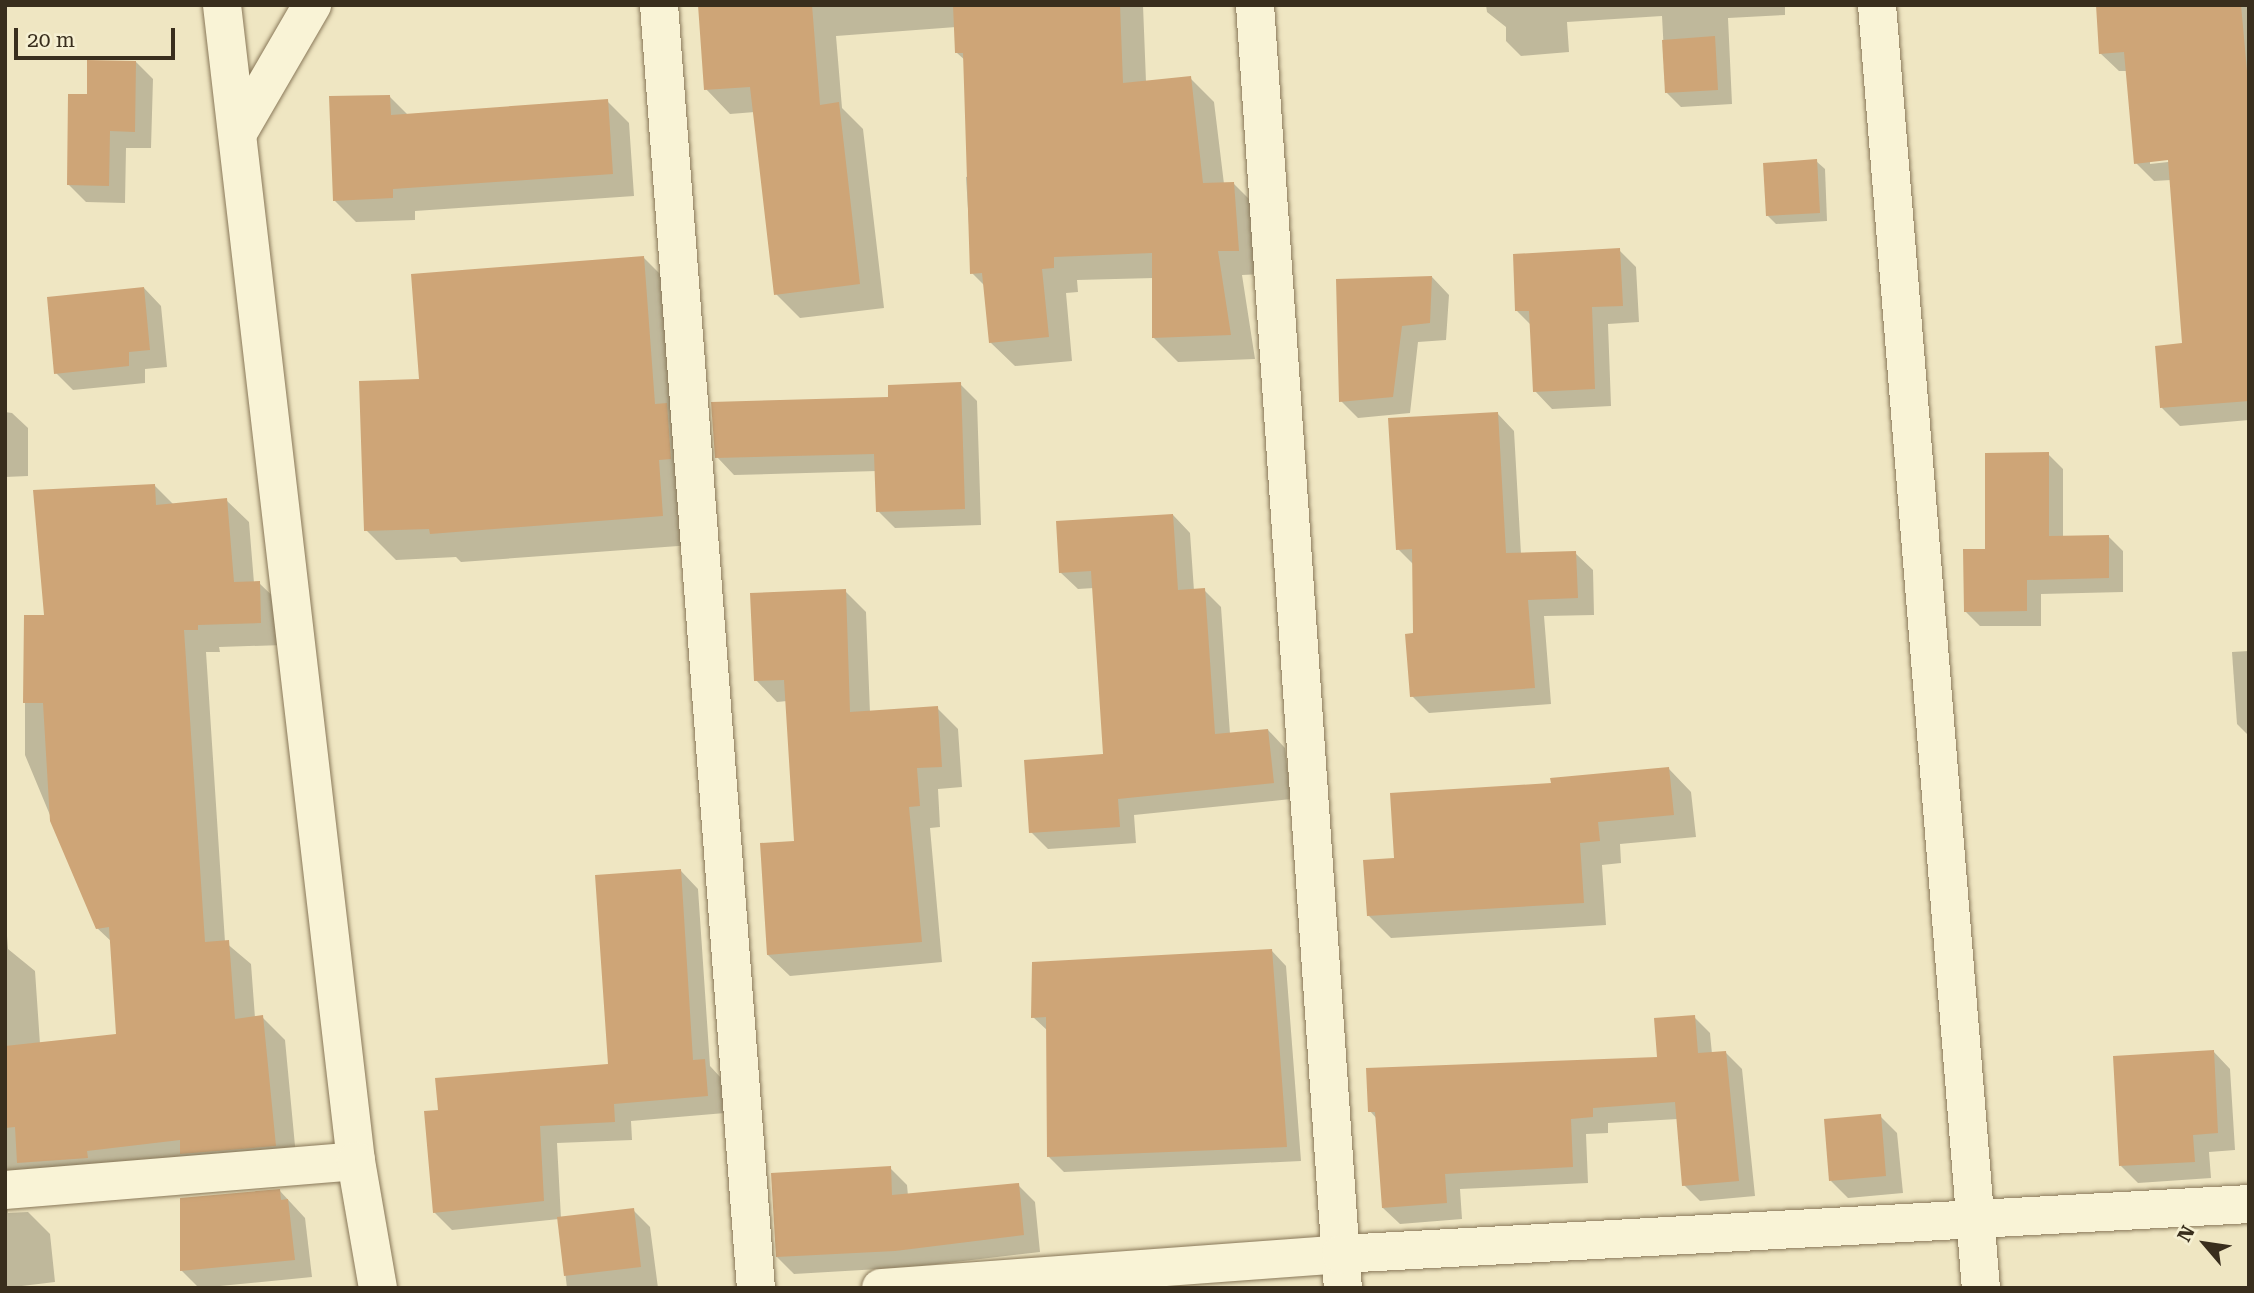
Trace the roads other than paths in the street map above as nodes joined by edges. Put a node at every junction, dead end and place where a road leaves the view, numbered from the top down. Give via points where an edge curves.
1 (222, 5) edge
2 (312, 5) edge
3 (659, 5) edge
4 (1255, 5) edge
5 (1877, 5) edge
6 (239, 131) junction
7 (356, 1161) junction
8 (5, 1190) edge
9 (2249, 1204) edge
10 (1976, 1219) junction
11 (1342, 1271) edge
12 (378, 1288) edge
13 (756, 1288) edge
14 (881, 1288) edge
15 (1981, 1288) edge

1 - 6 street
2 - 6 street
3 - 13 street
4 - 11 street
5 - 10 street
6 - 7 street
7 - 8 street
7 - 12 street
9 - 10 street
10 - 11 street
10 - 15 street
11 - 14 street

